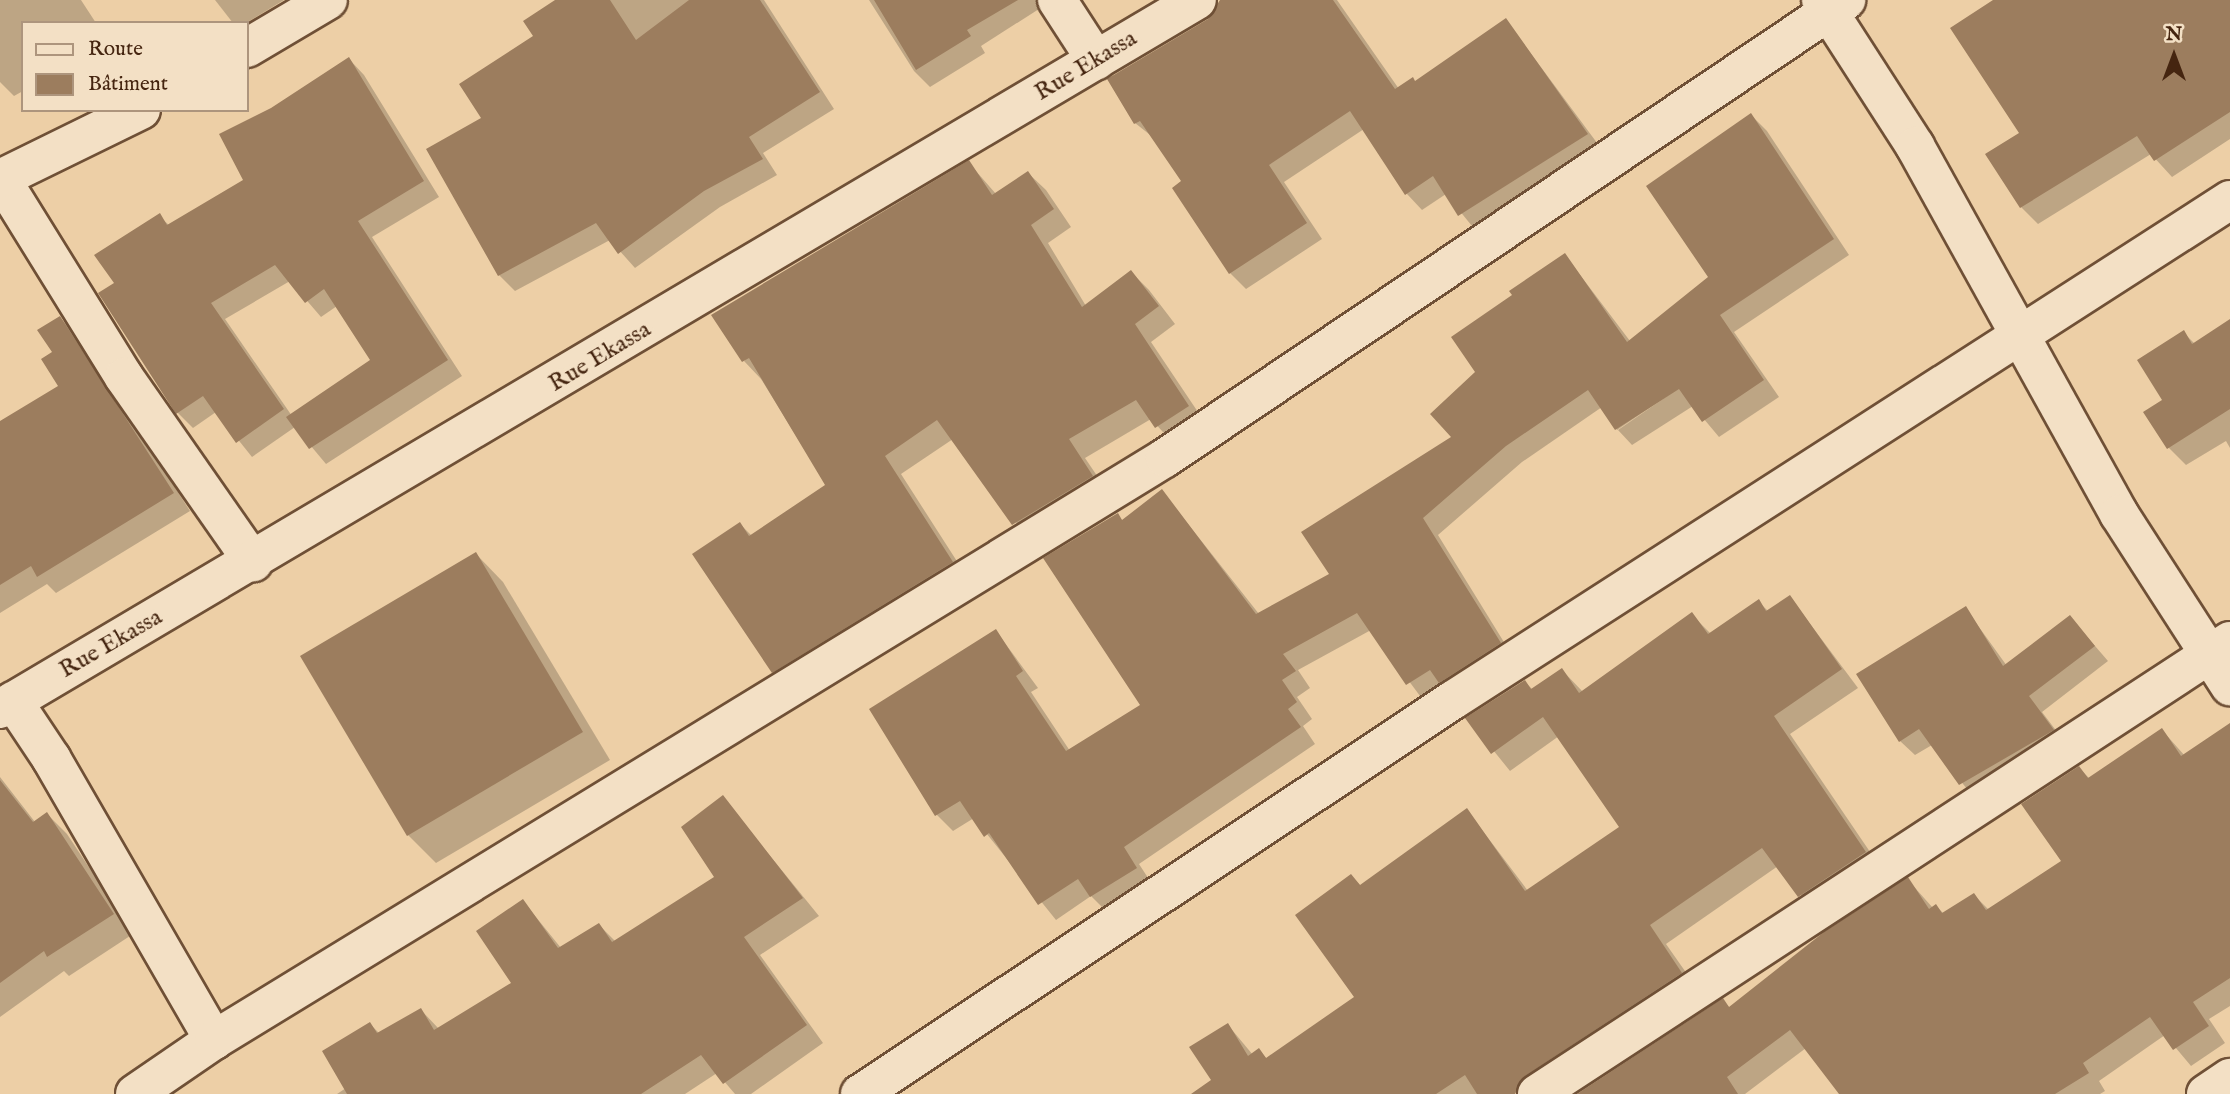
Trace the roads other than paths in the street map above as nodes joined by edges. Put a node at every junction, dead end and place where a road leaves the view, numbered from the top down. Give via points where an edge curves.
1 (328, 0) edge
2 (1057, 0) edge
3 (1197, 0) edge
4 (1832, 4) edge
5 (248, 47) edge
6 (1096, 60) junction
7 (137, 112) edge
8 (0, 178) edge
9 (2230, 200) edge
10 (2021, 333) junction
11 (253, 562) junction
12 (2220, 647) edge
13 (2230, 686) edge
14 (6, 705) edge
15 (214, 1040) junction
16 (2230, 1078) edge
17 (135, 1094) edge
18 (860, 1094) edge
19 (1538, 1094) edge
20 (2206, 1094) edge

1 - 5 street
2 - 6 street
3 - 6 street, Rue Ekassa
4 - 10 street
4 - 15 street via 1165,458
6 - 11 street, Rue Ekassa
7 - 8 street
8 - 11 street via 124,377
9 - 10 street
10 - 12 street via 2119,514
10 - 18 street via 1453,700
11 - 14 street, Rue Ekassa
12 - 13 street
12 - 19 street
14 - 15 street via 51,758
15 - 17 street
16 - 20 street

